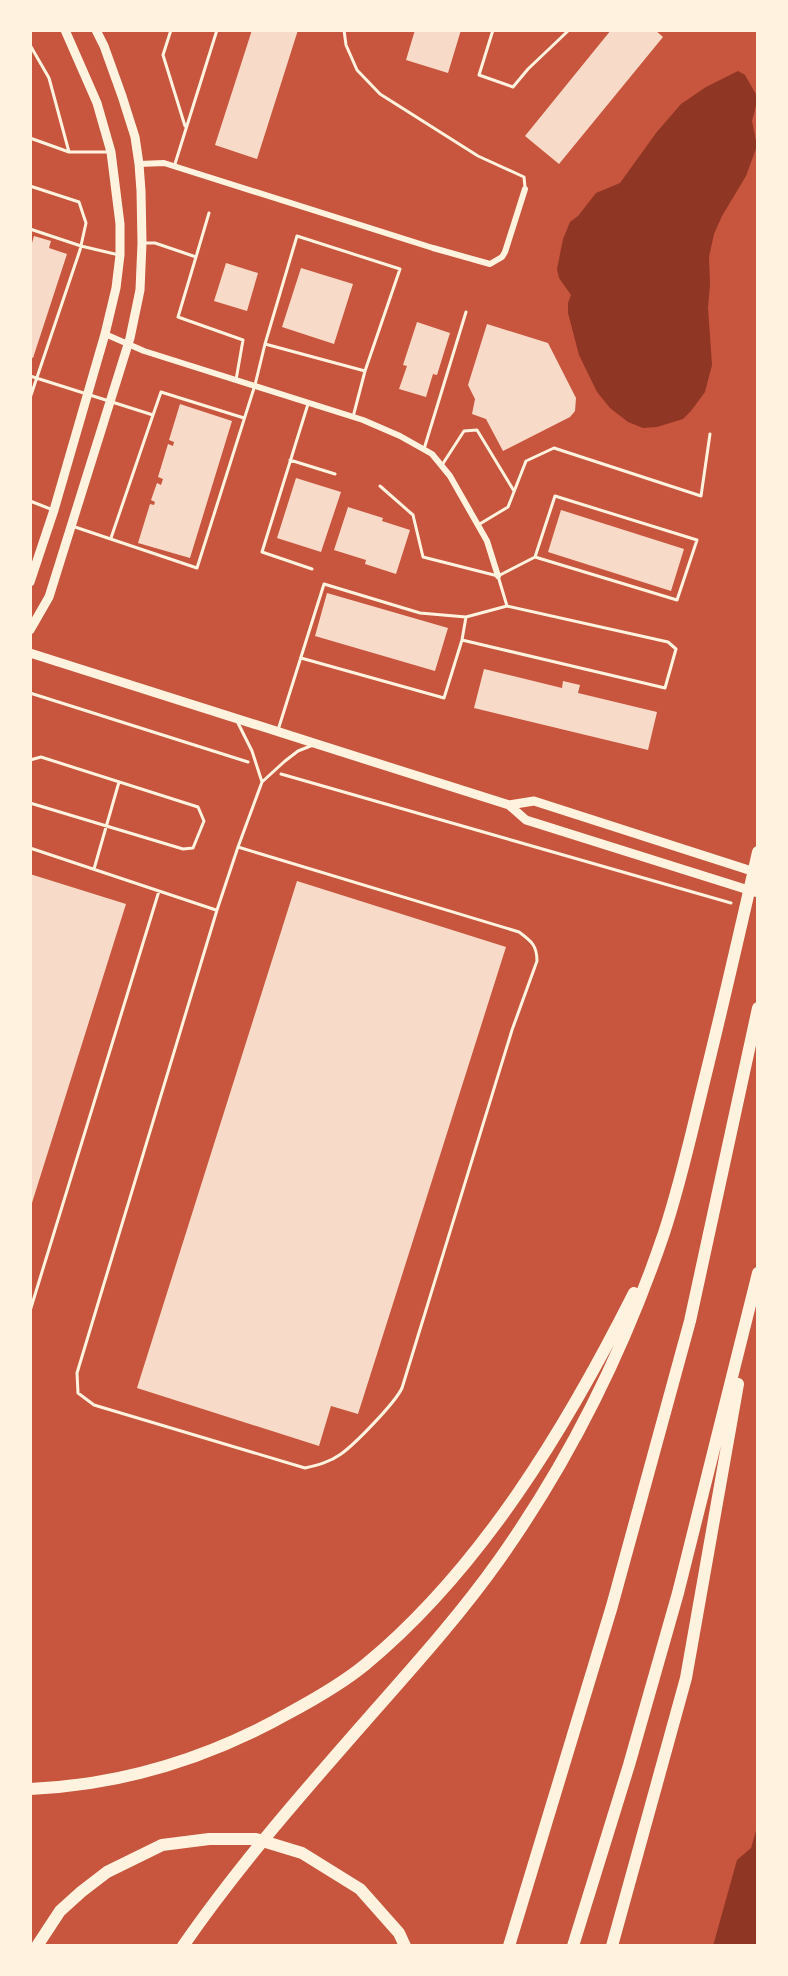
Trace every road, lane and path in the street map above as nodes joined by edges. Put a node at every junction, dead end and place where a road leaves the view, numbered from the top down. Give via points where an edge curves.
1 (65, 30) edge
2 (96, 30) edge
3 (171, 30) edge
4 (217, 30) edge
5 (344, 30) edge
6 (493, 30) edge
7 (569, 30) edge
8 (30, 45) edge
9 (32, 54) edge
10 (186, 129) junction
11 (30, 138) edge
12 (69, 152) junction
13 (111, 152) junction
14 (139, 164) junction
15 (174, 167) junction
16 (30, 186) edge
17 (525, 189) joint
18 (209, 213) dead end
19 (30, 229) edge
20 (142, 243) junction
21 (81, 246) junction
22 (120, 255) junction
23 (196, 257) junction
24 (466, 312) dead end
25 (105, 334) junction
26 (128, 343) junction
27 (265, 344) junction
28 (365, 371) junction
29 (30, 376) edge
30 (36, 378) junction
31 (236, 380) junction
32 (255, 385) junction
33 (87, 394) junction
34 (30, 398) edge
35 (110, 401) junction
36 (308, 404) junction
37 (153, 415) junction
38 (353, 417) junction
39 (244, 418) junction
40 (710, 434) dead end
41 (424, 449) junction
42 (290, 460) junction
43 (442, 466) junction
44 (335, 474) dead end
45 (380, 486) dead end
46 (514, 491) junction
47 (30, 501) edge
48 (54, 510) junction
49 (72, 525) junction
50 (478, 525) junction
51 (111, 538) junction
52 (535, 557) junction
53 (312, 569) dead end
54 (498, 576) junction
55 (30, 582) edge
56 (507, 606) junction
57 (466, 617) junction
58 (30, 630) edge
59 (462, 640) junction
60 (30, 653) edge
61 (301, 658) junction
62 (30, 693) edge
63 (236, 719) junction
64 (278, 732) junction
65 (316, 744) junction
66 (30, 760) edge
67 (243, 761) dead end
68 (283, 774) dead end
69 (119, 782) junction
70 (262, 782) junction
71 (30, 803) edge
72 (509, 805) junction
73 (106, 826) junction
74 (238, 847) junction
75 (30, 848) edge
76 (758, 852) edge
77 (94, 869) junction
78 (758, 873) edge
79 (159, 891) junction
80 (758, 893) edge
81 (732, 904) dead end
82 (217, 910) junction
83 (758, 1008) edge
84 (664, 1233) junction
85 (757, 1276) edge
86 (30, 1311) edge
87 (30, 1789) edge
88 (37, 1946) edge
89 (183, 1946) edge
90 (405, 1946) edge
91 (509, 1946) edge
92 (573, 1946) edge
93 (612, 1946) edge

1 - 13 main road via 97,103
2 - 14 main road via 122,96
3 - 10 lane via 163,55
4 - 10 lane
5 - 17 lane via 357,70 380,94 478,156 524,177
6 - 7 lane via 479,75 513,87
8 - 9 lane
9 - 12 lane via 49,78
10 - 15 lane
11 - 12 lane
12 - 13 lane
13 - 22 main road
14 - 15 street
14 - 20 main road
15 - 17 street via 490,264 505,252
16 - 21 lane via 79,202 86,223
18 - 23 lane
19 - 21 lane
20 - 23 lane
20 - 26 main road via 140,290
21 - 22 lane
21 - 30 lane
22 - 25 main road
23 - 31 lane via 178,317 243,340
24 - 41 lane
25 - 26 street
25 - 33 main road
26 - 31 street
26 - 35 main road
27 - 28 lane
27 - 28 lane via 297,236 400,269
27 - 32 lane
28 - 38 lane
29 - 30 lane
30 - 33 lane
30 - 34 lane
31 - 32 street
32 - 36 street
32 - 39 lane
33 - 35 lane
33 - 48 main road
35 - 37 lane
35 - 49 main road
36 - 38 street
36 - 42 lane
37 - 39 lane via 161,392
37 - 51 lane
38 - 41 street
39 - 51 lane via 197,568
40 - 46 lane via 701,496 554,448 526,461
41 - 43 street
42 - 44 lane
42 - 53 lane via 262,552
43 - 46 lane via 464,431 477,430
43 - 50 street
45 - 54 lane via 413,515 423,557
46 - 50 lane via 508,507
47 - 48 lane
48 - 55 main road
49 - 51 lane
49 - 58 main road via 49,597
50 - 54 street
52 - 52 lane via 677,600 697,540 555,496
52 - 54 lane
54 - 56 lane
56 - 57 lane
56 - 59 lane via 668,642 676,649 665,688
57 - 59 lane
57 - 61 lane via 420,613 324,584
59 - 61 lane via 444,698
60 - 63 main road
61 - 64 lane
62 - 67 path
63 - 64 main road
63 - 70 lane
64 - 65 main road
65 - 70 lane via 298,751
65 - 72 main road
66 - 69 lane via 41,757
68 - 81 path
69 - 73 lane
69 - 73 lane via 198,807 204,821 193,848 183,849
70 - 74 lane
71 - 73 lane
72 - 78 main road via 534,801
72 - 80 main road via 526,820
73 - 77 lane
74 - 82 lane
74 - 82 lane via 519,932 537,951 402,1388 343,1453 305,1468 94,1405 78,1393 77,1373
75 - 77 lane
76 - 84 highway
77 - 79 lane
79 - 82 lane
79 - 86 lane
83 - 91 highway via 690,1321 608,1621
84 - 87 highway via 578,1398 531,1474 449,1582 365,1665 253,1734 198,1756 115,1779
84 - 89 highway via 611,1366 553,1475 500,1559 444,1632 247,1859
85 - 92 highway via 678,1593
85 - 93 highway via 686,1678
88 - 90 highway via 60,1911 107,1872 162,1845 209,1839 256,1839 302,1853 360,1889

